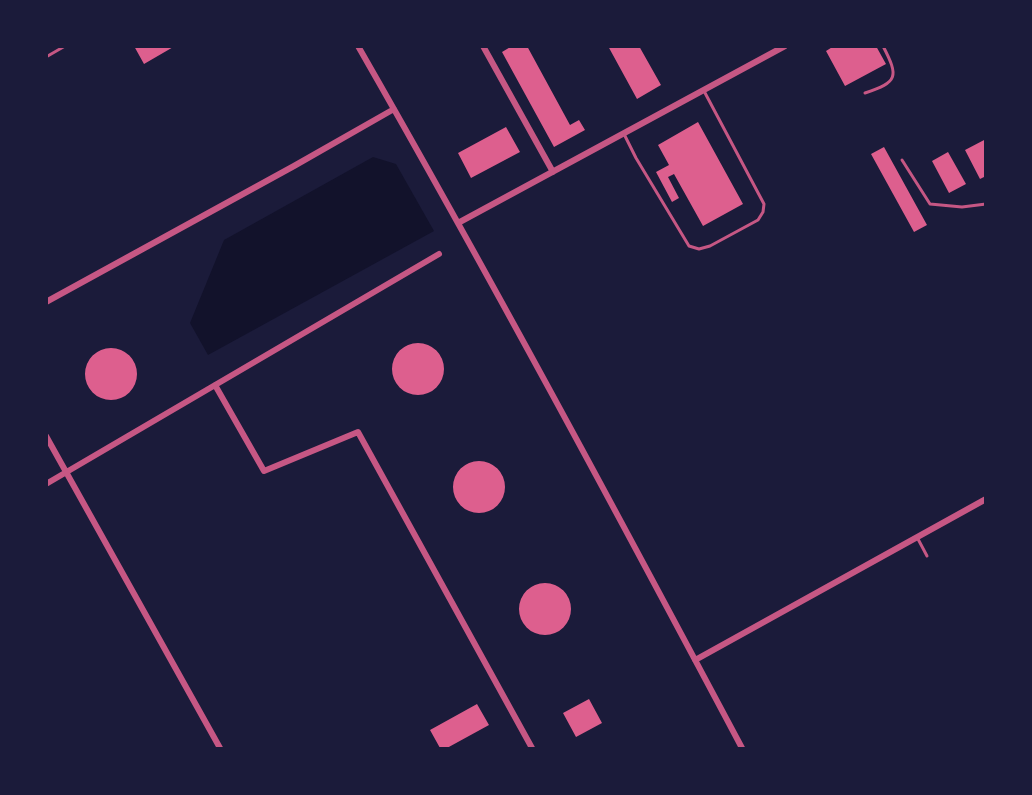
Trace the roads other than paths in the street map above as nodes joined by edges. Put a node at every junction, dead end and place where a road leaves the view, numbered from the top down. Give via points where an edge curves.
1 (65, 46) edge
2 (358, 46) edge
3 (483, 46) edge
4 (785, 46) edge
5 (883, 46) edge
6 (46, 57) edge
7 (704, 91) junction
8 (865, 93) dead end
9 (394, 109) junction
10 (624, 134) junction
11 (902, 160) dead end
12 (553, 172) junction
13 (986, 204) edge
14 (458, 223) junction
15 (439, 254) dead end
16 (46, 302) edge
17 (215, 386) junction
18 (46, 436) edge
19 (68, 472) junction
20 (46, 484) edge
21 (986, 499) edge
22 (917, 537) junction
23 (927, 556) dead end
24 (695, 660) junction
25 (220, 748) edge
26 (532, 748) edge
27 (742, 748) edge

1 - 6 lane
2 - 9 street
3 - 12 street
4 - 7 street
5 - 8 lane via 894,72 892,79 884,87
7 - 10 street
7 - 10 lane via 765,204 758,220 710,246 689,246
9 - 14 street
9 - 16 street
10 - 12 street
11 - 13 lane via 930,204
12 - 14 street
14 - 24 street
15 - 17 street
17 - 19 street
17 - 26 street via 264,471 357,432
18 - 19 street
19 - 20 street
19 - 25 street
21 - 22 street
22 - 23 lane
22 - 24 street
24 - 27 street

